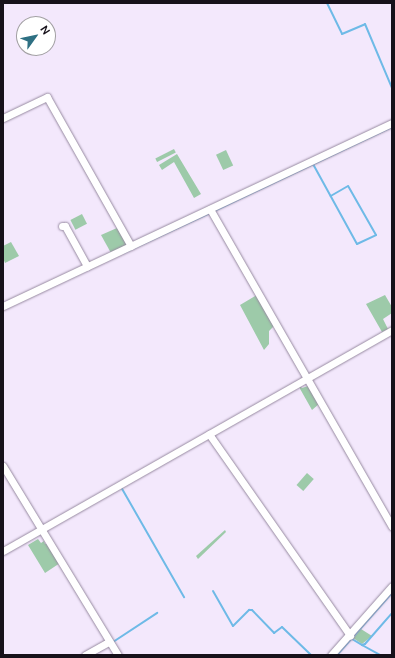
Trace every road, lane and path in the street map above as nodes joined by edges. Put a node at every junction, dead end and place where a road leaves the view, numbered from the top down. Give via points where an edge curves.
1 (3, 118) edge
2 (392, 124) edge
3 (211, 211) junction
4 (62, 226) dead end
5 (131, 246) junction
6 (87, 266) junction
7 (3, 306) edge
8 (392, 330) edge
9 (307, 380) junction
10 (210, 435) junction
11 (3, 466) edge
12 (392, 528) edge
13 (42, 531) junction
14 (3, 551) edge
15 (392, 586) edge
16 (350, 635) junction
17 (108, 642) junction
18 (85, 655) edge
19 (118, 655) edge
20 (332, 655) edge

1 - 5 street via 47,97
2 - 3 street
3 - 5 street
3 - 9 street
4 - 6 street via 65,226
5 - 6 street
6 - 7 street
8 - 9 street
9 - 10 street
9 - 12 street
10 - 13 street
10 - 16 street
11 - 13 street
13 - 14 street
13 - 17 street
15 - 16 street
16 - 20 street
17 - 18 street
17 - 19 street

